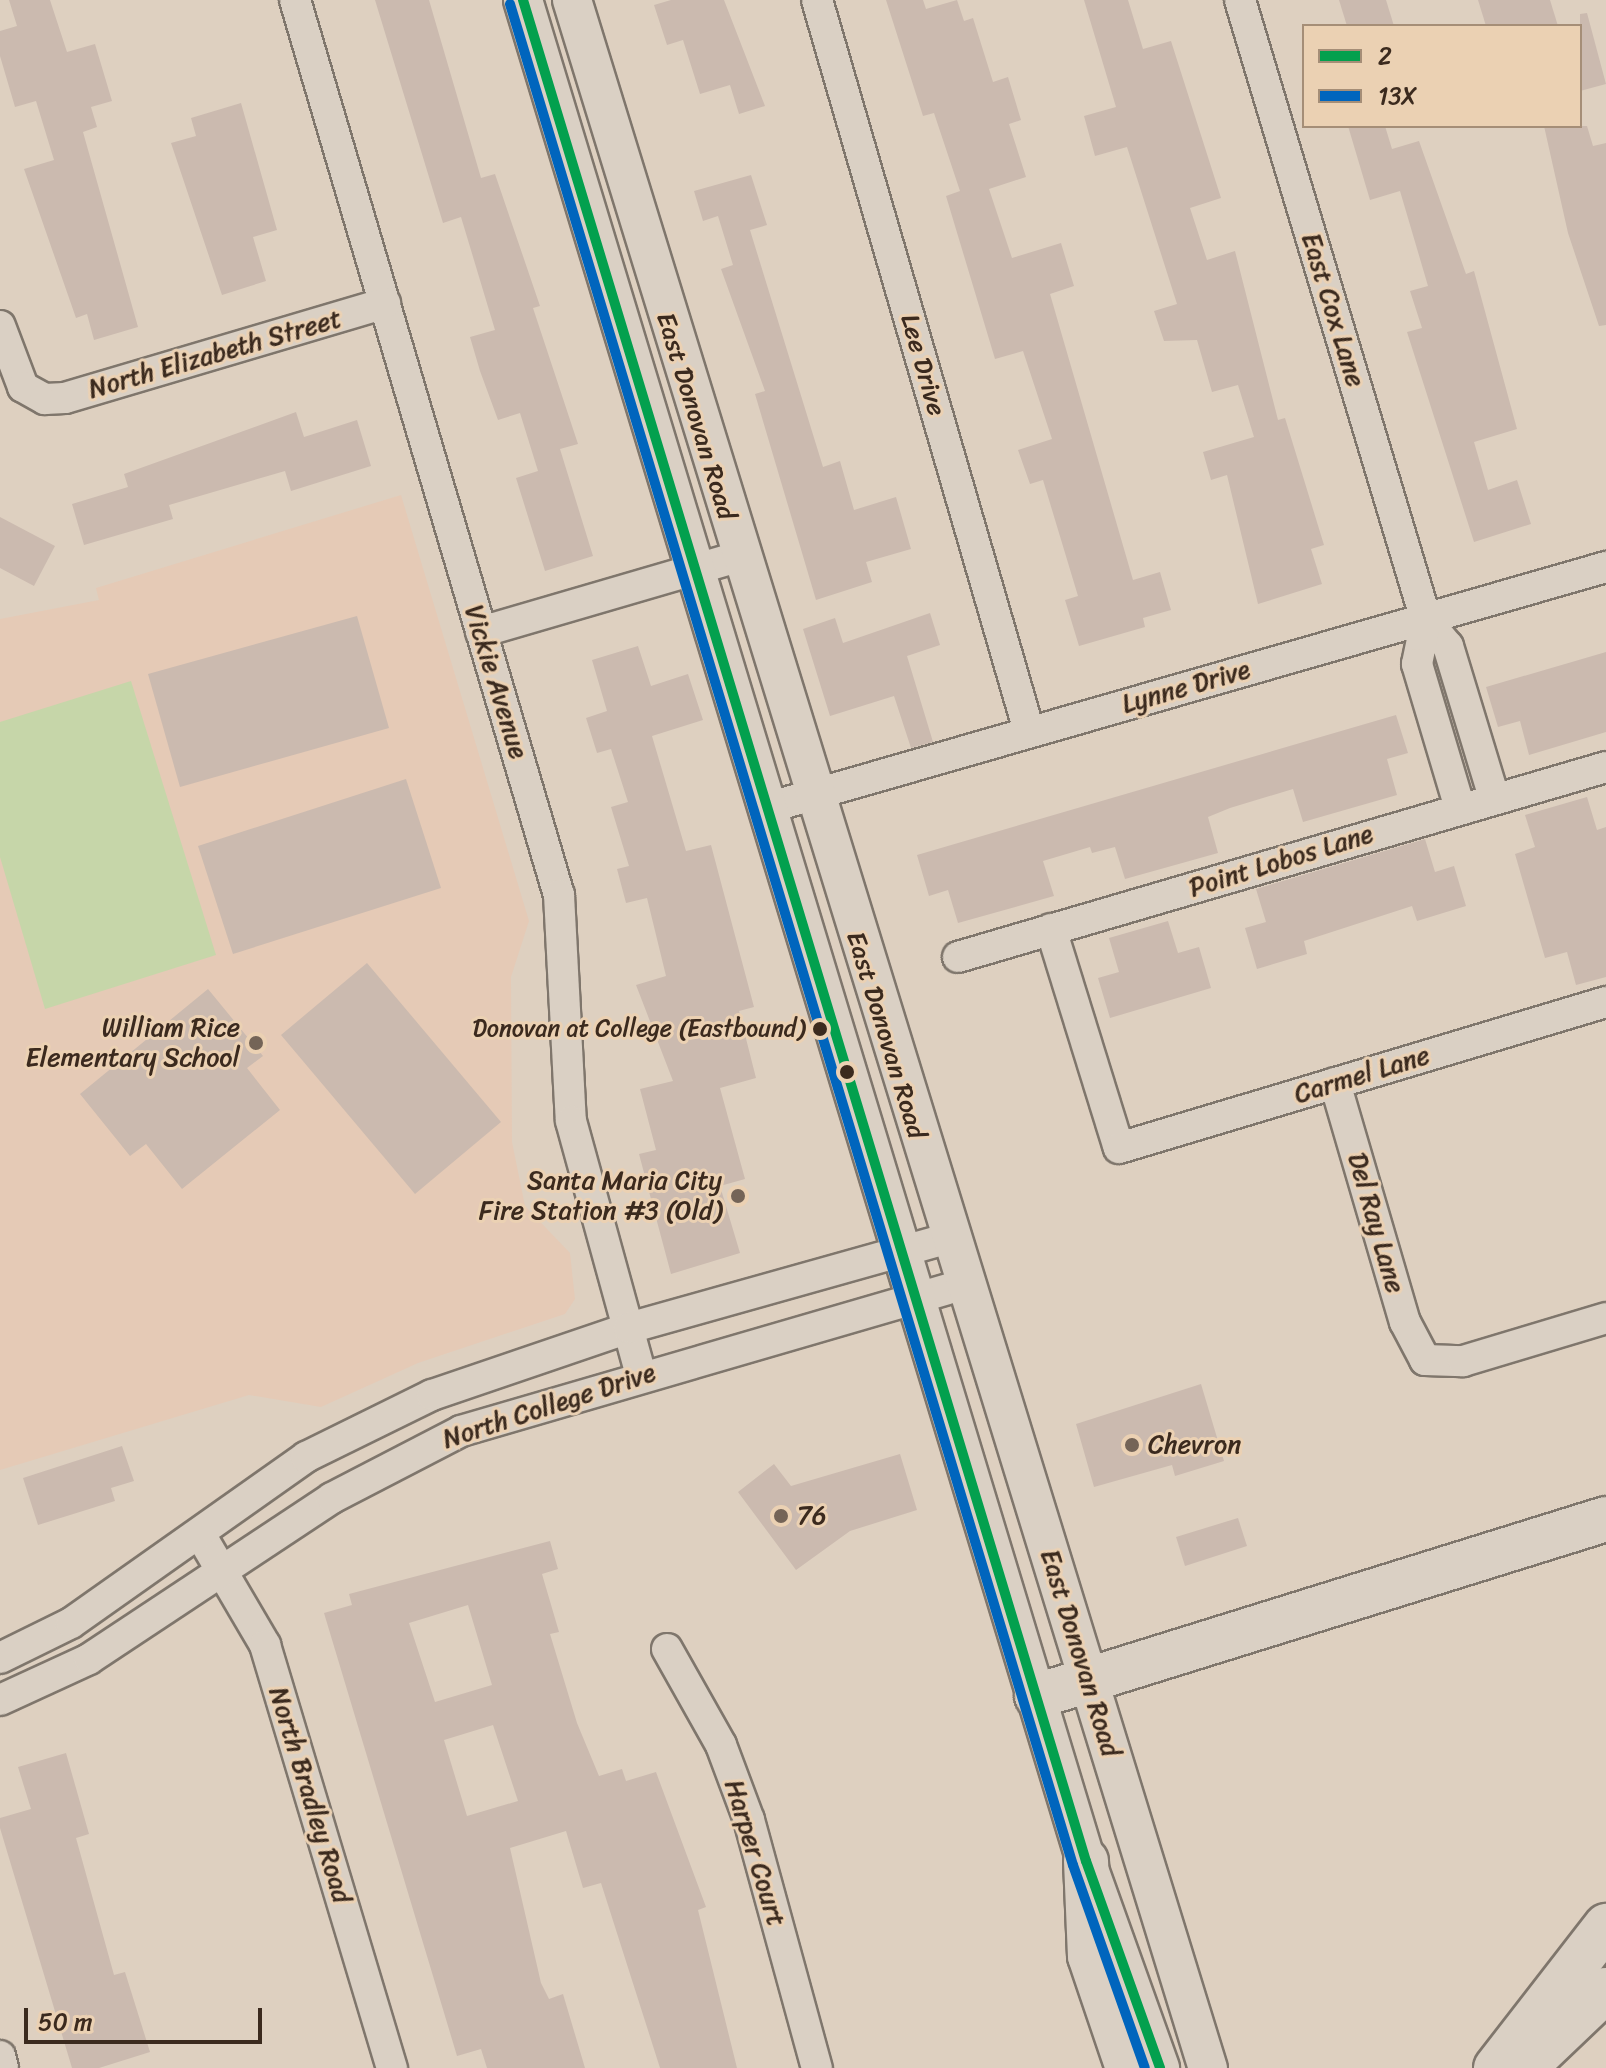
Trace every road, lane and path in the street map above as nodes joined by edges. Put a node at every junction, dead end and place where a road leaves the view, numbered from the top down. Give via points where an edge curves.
1 (295, 0) edge
2 (523, 0) edge
3 (572, 0) edge
4 (817, 0) edge
5 (1240, 0) edge
6 (385, 303) junction
7 (0, 326) edge
8 (738, 557) junction
9 (1606, 567) edge
10 (693, 570) junction
11 (1426, 620) junction
12 (481, 632) junction
13 (1029, 731) junction
14 (1606, 767) edge
15 (811, 794) junction
16 (1494, 797) junction
17 (767, 808) junction
18 (1460, 808) junction
19 (1051, 929) junction
20 (958, 957) dead end
21 (1606, 1002) edge
22 (1335, 1083) junction
23 (950, 1238) junction
24 (904, 1251) junction
25 (965, 1284) junction
26 (917, 1297) junction
27 (1606, 1318) edge
28 (629, 1328) junction
29 (641, 1375) junction
30 (1606, 1519) edge
31 (200, 1534) junction
32 (227, 1571) junction
33 (667, 1649) dead end
34 (0, 1658) edge
35 (1089, 1680) junction
36 (1037, 1696) junction
37 (0, 1700) edge
38 (1086, 1861) junction
39 (1606, 1926) edge
40 (1606, 1990) edge
41 (0, 2056) edge
42 (3, 2068) edge
43 (392, 2068) edge
44 (817, 2068) edge
45 (1128, 2068) edge
46 (1160, 2068) edge
47 (1208, 2068) edge
48 (1496, 2068) edge
49 (1524, 2068) edge

1 - 6 street, Vickie Avenue
2 - 10 main road, East Donovan Road
3 - 8 main road, East Donovan Road
4 - 13 street, Lee Drive
5 - 11 street, East Cox Lane
6 - 7 street, North Elizabeth Street via 45,399 23,387
6 - 12 street, Vickie Avenue
8 - 10 street
8 - 15 main road, East Donovan Road
9 - 11 street, Lynne Drive
10 - 12 street
10 - 17 main road, East Donovan Road
11 - 13 street, Lynne Drive
11 - 16 street, East Cox Lane via 1448,646
11 - 18 street, East Cox Lane via 1417,664
12 - 28 street, Vickie Avenue via 559,895 571,1121
13 - 15 street, Lynne Drive
14 - 16 street, Point Lobos Lane
15 - 17 street, Lynne Drive
15 - 23 main road, East Donovan Road
16 - 18 street, Point Lobos Lane
17 - 24 main road, East Donovan Road
18 - 19 street, Point Lobos Lane
19 - 20 street, Point Lobos Lane
19 - 22 street, Carmel Lane via 1119,1148
21 - 22 street, Carmel Lane
22 - 27 street, Del Ray Lane via 1405,1322 1425,1360 1463,1361
23 - 24 street, North College Drive
23 - 25 main road, East Donovan Road
24 - 26 main road, East Donovan Road
24 - 28 street, North College Drive
25 - 26 street, North College Drive
25 - 35 main road, East Donovan Road
26 - 29 street, North College Drive
26 - 36 main road, East Donovan Road
28 - 29 street, Vickie Avenue
28 - 31 street, North College Drive via 432,1395 306,1457
29 - 32 street, North College Drive via 461,1431 405,1457
30 - 35 highway
31 - 32 street, North Bradley Road
31 - 34 street, North College Drive via 71,1623
32 - 37 street, North College Drive via 89,1659
32 - 43 street, North Bradley Road via 265,1645
33 - 44 street, Harper Court via 721,1745 749,1820
35 - 36 highway
35 - 47 main road, East Donovan Road
36 - 38 main road, East Donovan Road
38 - 45 highway via 1090,1956
38 - 46 main road, East Donovan Road
39 - 48 highway
40 - 49 highway
41 - 42 street

